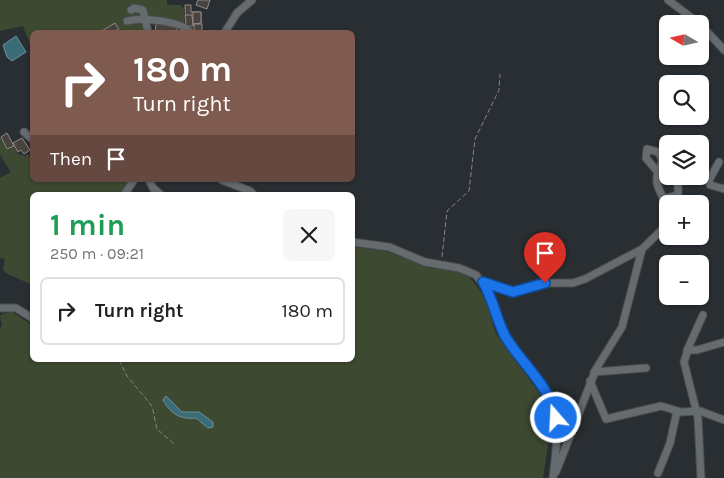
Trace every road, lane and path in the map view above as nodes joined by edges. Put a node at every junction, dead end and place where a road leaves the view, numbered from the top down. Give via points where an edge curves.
1 (252, 0) edge
2 (668, 0) edge
3 (131, 10) dead end
4 (688, 15) edge
5 (127, 21) dead end
6 (147, 21) junction
7 (148, 30) edge
8 (188, 30) edge
9 (226, 30) edge
10 (709, 34) edge
11 (724, 50) edge
12 (500, 74) dead end
13 (24, 132) dead end
14 (30, 137) edge
15 (719, 162) dead end
16 (659, 174) edge
17 (150, 182) edge
18 (227, 182) edge
19 (724, 189) edge
20 (158, 192) edge
21 (251, 192) edge
22 (661, 195) edge
23 (659, 233) edge
24 (355, 242) edge
25 (642, 249) junction
26 (441, 265) junction
27 (483, 282) junction
28 (0, 308) edge
29 (703, 315) dead end
30 (30, 317) edge
31 (724, 342) edge
32 (687, 350) junction
33 (120, 362) edge
34 (646, 368) dead end
35 (594, 372) junction
36 (590, 381) junction
37 (677, 411) junction
38 (697, 411) junction
39 (724, 420) edge
40 (174, 444) dead end
41 (658, 473) dead end
42 (553, 477) edge
43 (701, 478) edge

1 - 9 street via 237,13
2 - 4 street
3 - 6 street via 143,10
5 - 6 street
6 - 7 street
6 - 8 street via 182,25
10 - 11 street
12 - 26 path via 500,90 475,139 469,191 447,211
13 - 14 street
15 - 19 street via 709,180 710,185
16 - 22 street via 656,181
17 - 20 street
18 - 21 street
23 - 25 street
24 - 26 street via 388,247
25 - 27 street via 573,283 545,283 513,292
25 - 35 street via 622,327
26 - 27 street via 468,271
27 - 42 street via 504,333 551,399 556,418
28 - 30 street via 16,308
29 - 32 street
31 - 32 street
32 - 38 street via 684,362
33 - 40 path via 127,376 152,406 157,429
34 - 35 street
35 - 36 street
36 - 37 street via 606,418 661,406
36 - 42 street
37 - 38 street
37 - 41 street via 670,443
38 - 39 street
38 - 43 street

